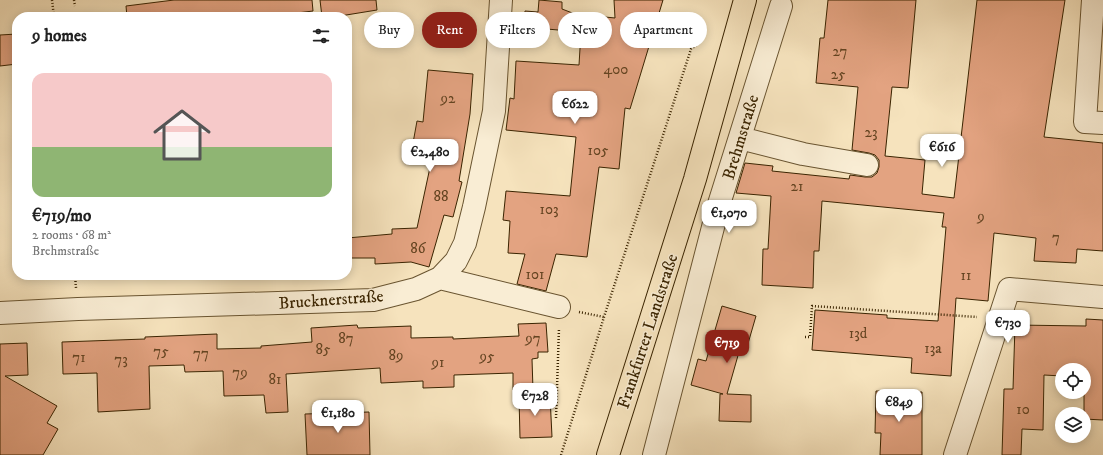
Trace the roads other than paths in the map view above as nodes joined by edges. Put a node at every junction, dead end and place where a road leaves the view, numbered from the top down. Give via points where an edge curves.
1 (501, 0) edge
2 (745, 0) edge
3 (781, 6) dead end
4 (1096, 12) edge
5 (1103, 123) edge
6 (740, 138) junction
7 (868, 165) dead end
8 (440, 278) junction
9 (1103, 297) edge
10 (559, 307) road end
11 (0, 313) edge
12 (608, 455) edge
13 (654, 455) edge
14 (955, 455) edge

1 - 8 street, Brucknerstraße via 494,111 474,207 465,243 456,261
2 - 12 main road, Frankfurter Landstraße via 695,179
3 - 6 street, Brehmstraße
4 - 5 street via 1085,122
6 - 7 street via 803,154
6 - 13 street, Brehmstraße via 719,204
8 - 10 street
8 - 11 street, Brucknerstraße via 416,289 373,300
9 - 14 street via 1009,289

